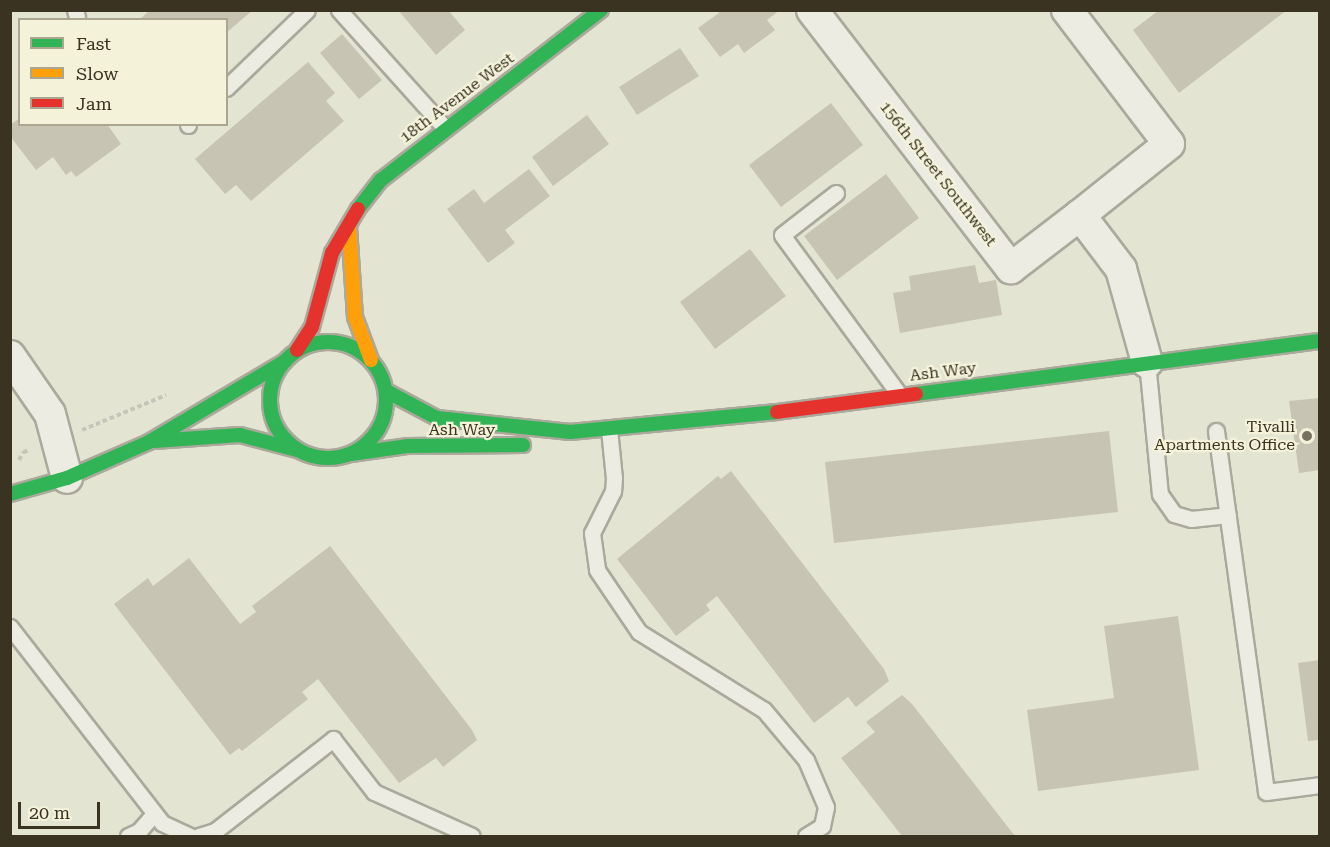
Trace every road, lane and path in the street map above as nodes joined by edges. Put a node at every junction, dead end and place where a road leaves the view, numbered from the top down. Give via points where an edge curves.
1 (307, 10) edge
2 (339, 10) edge
3 (601, 10) edge
4 (812, 10) edge
5 (1067, 10) edge
6 (228, 86) edge
7 (444, 128) junction
8 (836, 193) dead end
9 (1080, 215) junction
10 (349, 227) junction
11 (1320, 341) edge
12 (297, 350) junction
13 (10, 356) edge
14 (371, 360) junction
15 (284, 362) junction
16 (1147, 362) junction
17 (177, 391) dead end
18 (388, 392) junction
19 (898, 394) junction
20 (609, 429) junction
21 (1216, 431) dead end
22 (570, 432) junction
23 (74, 433) dead end
24 (149, 442) junction
25 (297, 450) junction
26 (351, 454) junction
27 (67, 478) junction
28 (10, 494) edge
29 (1228, 515) junction
30 (10, 627) edge
31 (1320, 785) edge
32 (154, 814) junction
33 (826, 832) edge
34 (128, 837) edge
35 (190, 837) edge
36 (199, 837) edge
37 (472, 837) edge
38 (806, 837) edge

1 - 6 lane
2 - 7 lane
3 - 7 street, 18th Avenue West
4 - 9 street, 156th Street Southwest via 1011,268
5 - 9 street via 1169,144
7 - 10 street, 18th Avenue West via 381,180
8 - 19 lane via 782,236
9 - 16 street via 1121,269
10 - 12 street, 18th Avenue West via 332,253 312,327
10 - 14 street via 355,316
11 - 16 street, Ash Way
12 - 14 street via 336,342 355,348
12 - 15 street
13 - 27 street via 50,414
14 - 18 street
15 - 24 street
15 - 25 street via 269,392 268,407 282,437
16 - 19 street, Ash Way
16 - 29 lane via 1160,494 1174,514 1191,519
17 - 23 path
18 - 22 street, Ash Way via 436,418
18 - 26 street via 381,428
19 - 20 street, Ash Way via 746,416
20 - 22 street, Ash Way
20 - 33 lane via 613,491 592,533 597,570 639,632 764,710 806,760 826,807
21 - 29 lane
22 - 26 street, Ash Way via 540,444 408,446
24 - 25 street via 240,435
24 - 27 street
25 - 26 street via 334,459
27 - 28 street
29 - 31 lane via 1266,792
30 - 32 lane
32 - 34 lane
32 - 35 lane via 174,831
33 - 38 lane
36 - 37 lane via 215,831 333,739 374,792

